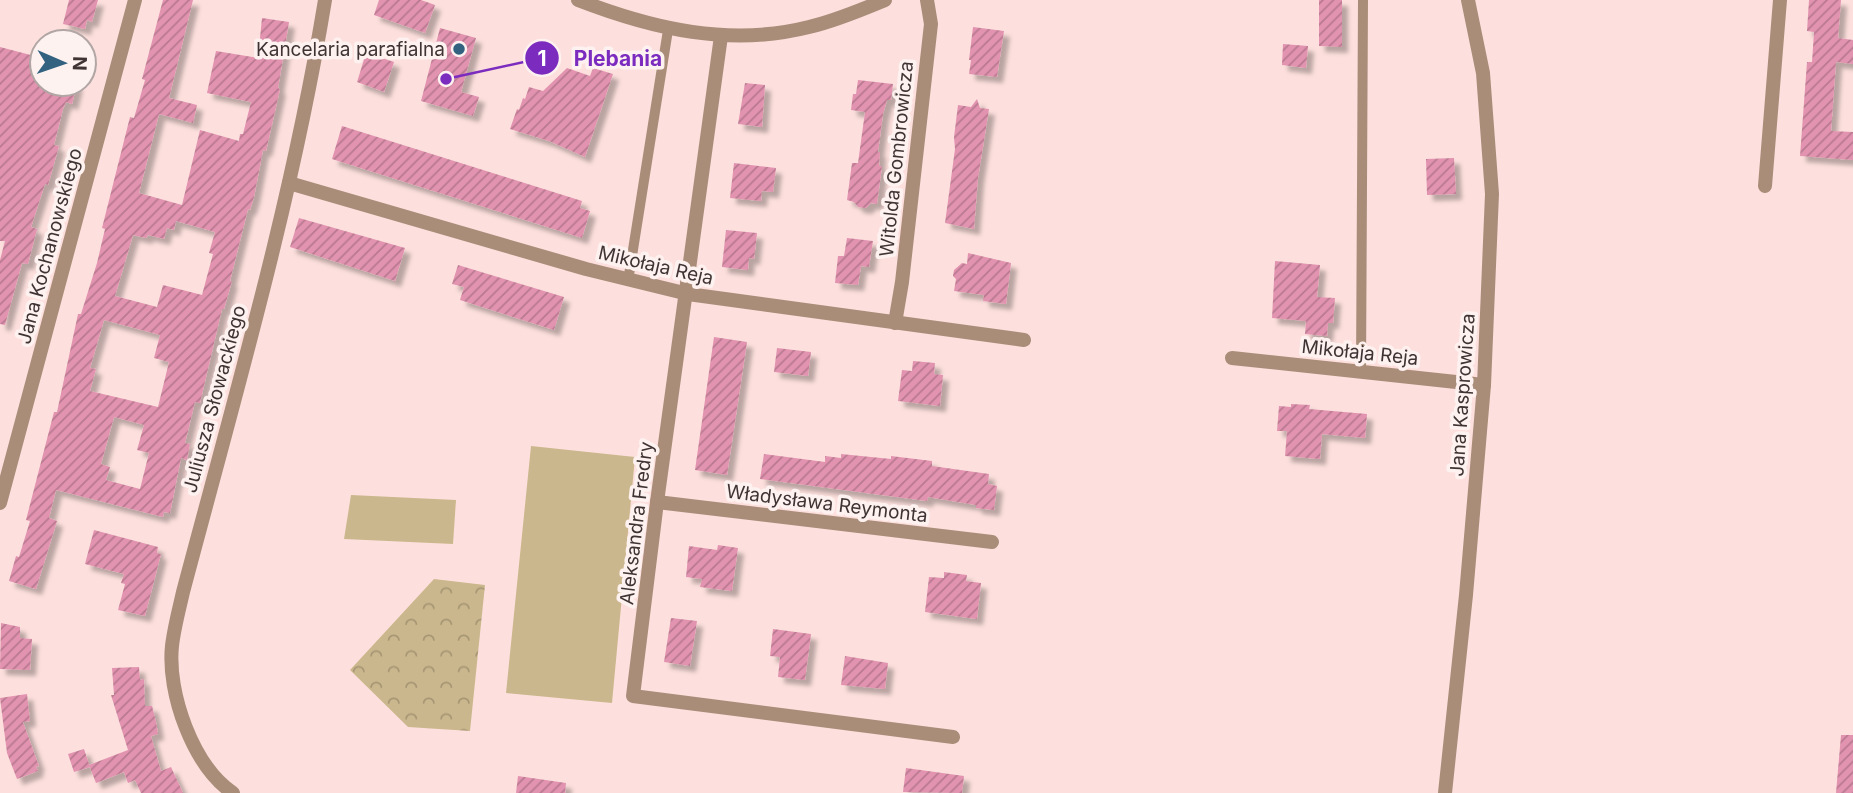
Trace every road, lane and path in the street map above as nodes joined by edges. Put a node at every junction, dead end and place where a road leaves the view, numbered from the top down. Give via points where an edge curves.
1 (135, 0) edge
2 (325, 0) edge
3 (578, 0) edge
4 (886, 0) edge
5 (927, 0) edge
6 (1363, 0) edge
7 (1468, 0) edge
8 (1780, 0) edge
9 (668, 30) junction
10 (721, 36) junction
11 (289, 183) junction
12 (1765, 186) dead end
13 (628, 281) junction
14 (688, 294) junction
15 (895, 323) junction
16 (1024, 340) dead end
17 (1232, 358) dead end
18 (1361, 372) junction
19 (1484, 384) junction
20 (657, 502) junction
21 (0, 503) edge
22 (992, 542) dead end
23 (953, 737) dead end
24 (229, 792) edge
25 (1445, 793) edge

1 - 21 street, Jana Kochanowskiego
2 - 11 street, Juliusza Słowackiego
3 - 9 street
4 - 10 street via 809,27 766,35
5 - 15 street, Witolda Gombrowicza via 931,24
6 - 18 lane
7 - 19 street, Jana Kasprowicza via 1483,73 1492,194
8 - 12 street
9 - 10 street
9 - 13 lane
10 - 14 street, Aleksandra Fredry
11 - 13 street, Mikołaja Reja
11 - 24 street, Juliusza Słowackiego via 172,648 173,676 189,735 204,764
13 - 14 street, Mikołaja Reja
14 - 15 street, Mikołaja Reja
14 - 20 street, Aleksandra Fredry
15 - 16 street, Mikołaja Reja
17 - 18 street, Mikołaja Reja
18 - 19 street, Mikołaja Reja
19 - 25 street, Jana Kasprowicza
20 - 22 street, Władysława Reymonta
20 - 23 street, Aleksandra Fredry via 634,696

